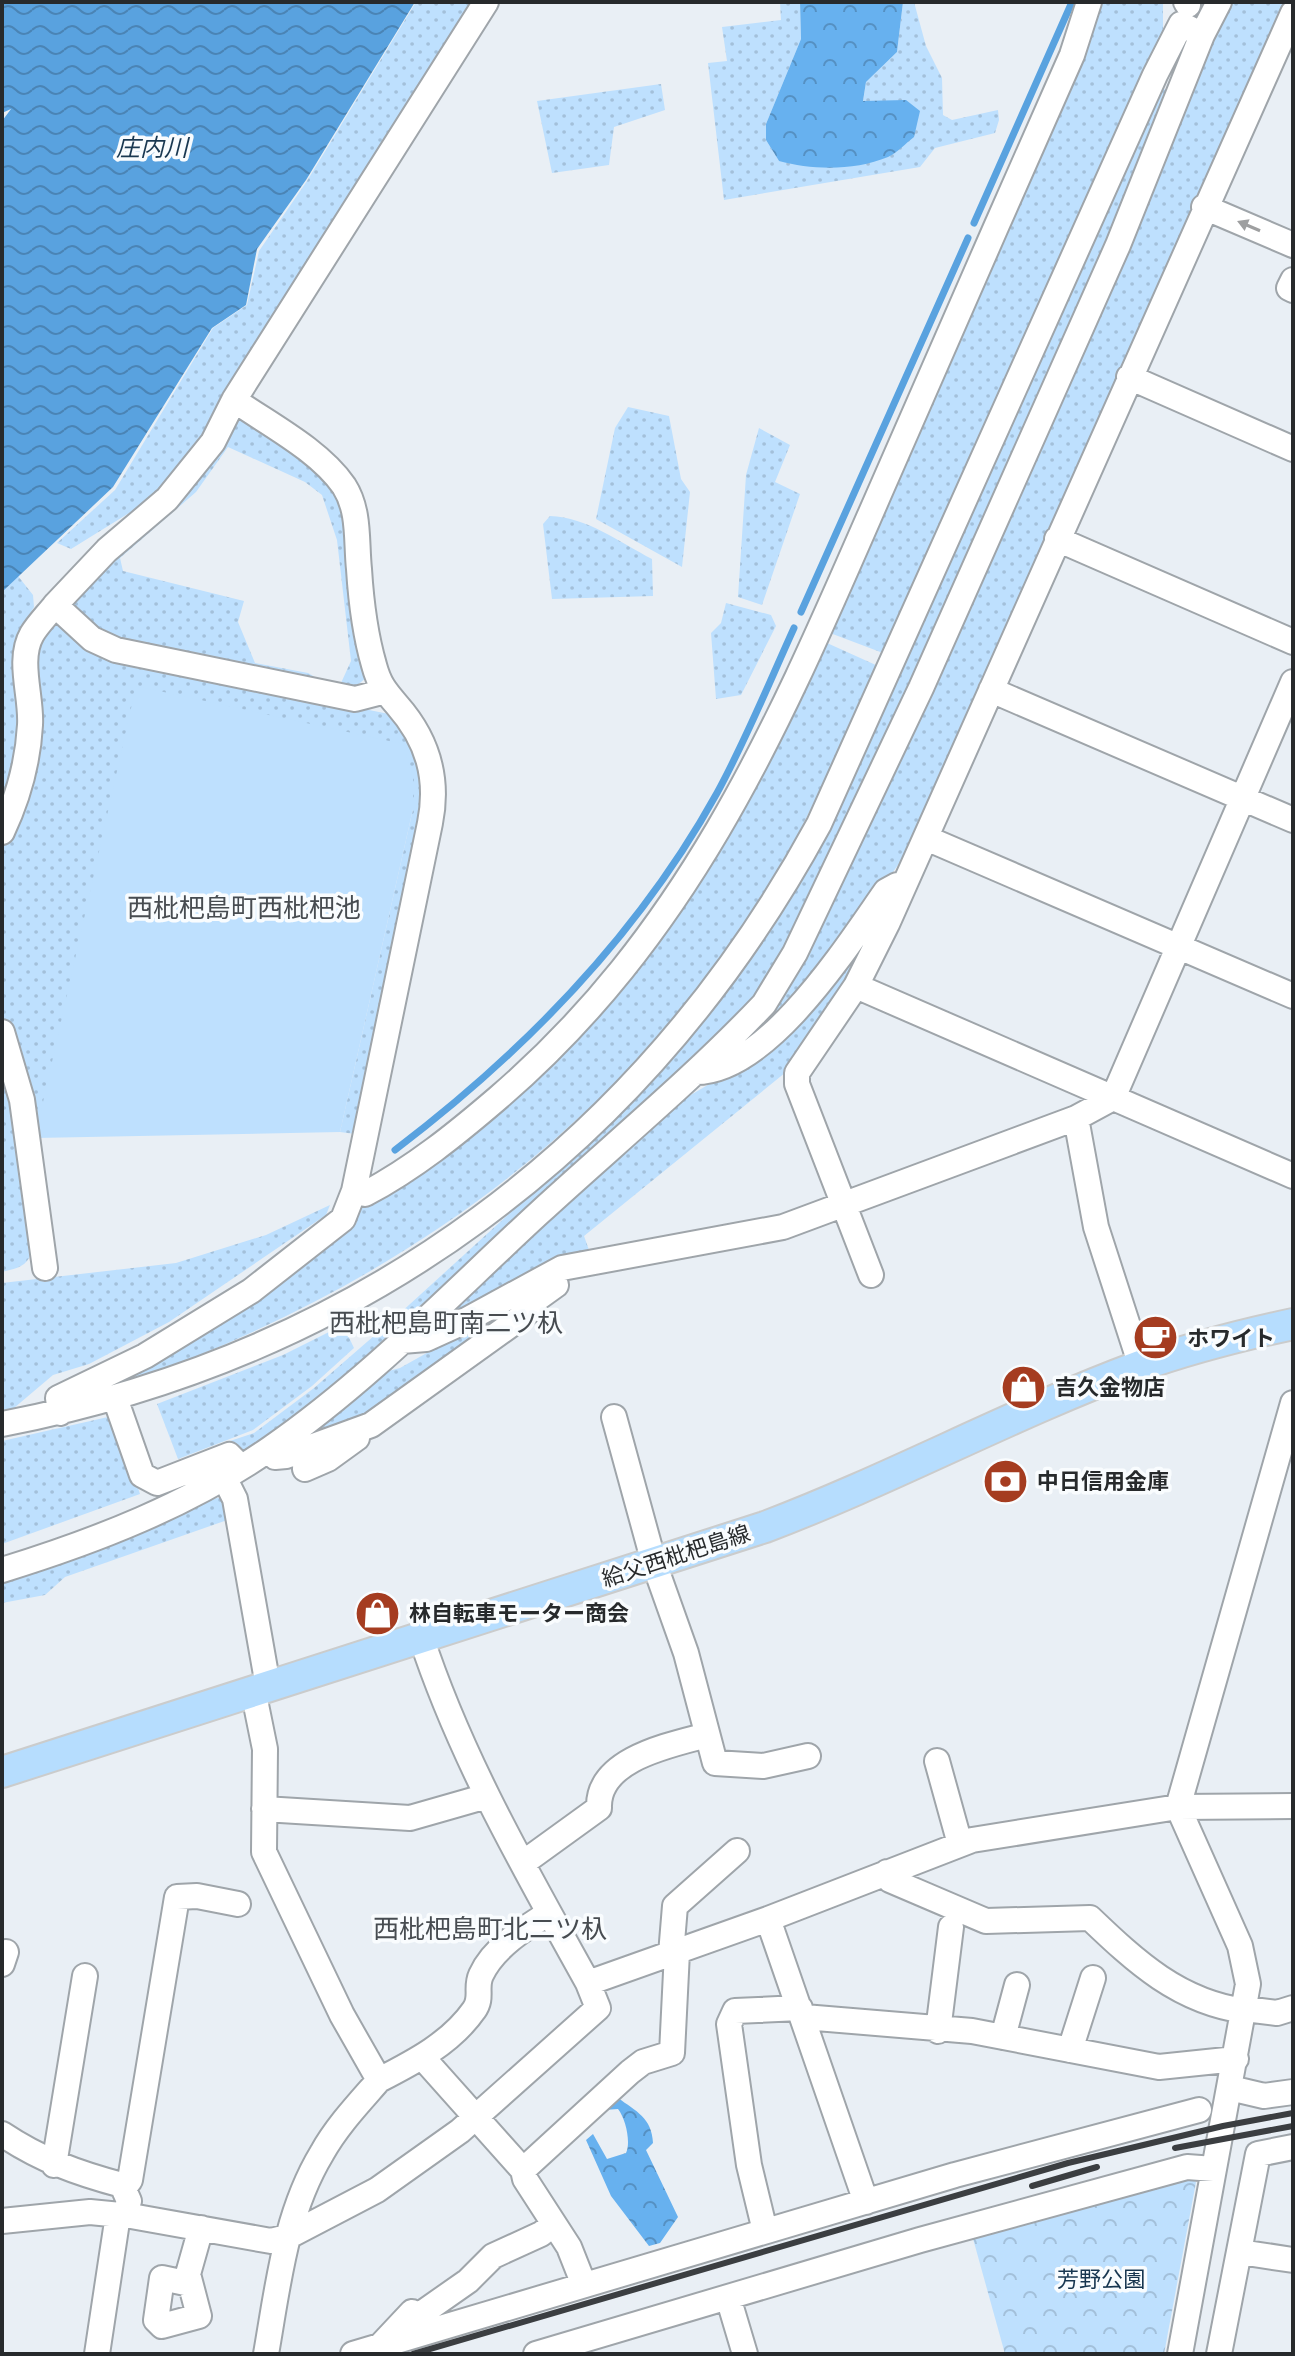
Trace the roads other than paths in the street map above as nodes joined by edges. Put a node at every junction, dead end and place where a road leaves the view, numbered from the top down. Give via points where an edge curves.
1 (486, 2) edge
2 (1089, 2) edge
3 (1219, 2) edge
4 (1293, 13) edge
5 (1189, 14) edge
6 (1284, 56) edge
7 (1204, 207) junction
8 (1293, 245) edge
9 (1293, 280) edge
10 (1293, 290) edge
11 (1129, 377) junction
12 (234, 400) junction
13 (1293, 449) edge
14 (1057, 539) junction
15 (55, 605) junction
16 (1293, 642) edge
17 (1293, 682) edge
18 (991, 690) junction
19 (382, 692) junction
20 (1242, 798) junction
21 (1293, 820) edge
22 (2, 832) edge
23 (926, 838) junction
24 (904, 881) junction
25 (1179, 945) junction
26 (856, 986) junction
27 (1293, 996) edge
28 (2, 1032) edge
29 (694, 1072) junction
30 (1113, 1098) junction
31 (1076, 1118) junction
32 (1293, 1176) edge
33 (354, 1191) junction
34 (843, 1205) junction
35 (45, 1268) dead end
36 (556, 1271) junction
37 (871, 1275) dead end
38 (1293, 1324) edge
39 (402, 1341) junction
40 (1141, 1366) junction
41 (115, 1398) junction
42 (1293, 1403) edge
43 (60, 1413) junction
44 (614, 1417) dead end
45 (2, 1424) edge
46 (371, 1425) junction
47 (269, 1450) junction
48 (305, 1469) dead end
49 (232, 1472) junction
50 (654, 1563) junction
51 (2, 1570) edge
52 (421, 1637) junction
53 (261, 1688) junction
54 (707, 1735) junction
55 (808, 1756) dead end
56 (937, 1761) dead end
57 (2, 1772) edge
58 (487, 1796) junction
59 (1293, 1806) edge
60 (1178, 1807) junction
61 (264, 1809) junction
62 (960, 1844) junction
63 (737, 1851) dead end
64 (523, 1863) junction
65 (887, 1872) junction
66 (238, 1904) dead end
67 (549, 1913) junction
68 (768, 1919) junction
69 (951, 1927) dead end
70 (674, 1953) junction
71 (85, 1976) dead end
72 (1093, 1978) dead end
73 (588, 1983) junction
74 (1017, 1985) dead end
75 (1293, 2008) edge
76 (1245, 2010) junction
77 (802, 2013) junction
78 (938, 2031) junction
79 (1003, 2037) junction
80 (1070, 2050) junction
81 (423, 2058) junction
82 (1236, 2059) junction
83 (379, 2080) junction
84 (1230, 2088) junction
85 (1293, 2092) edge
86 (1199, 2110) dead end
87 (475, 2118) junction
88 (2, 2134) edge
89 (1293, 2147) edge
90 (54, 2165) junction
91 (1214, 2169) junction
92 (523, 2170) junction
93 (124, 2188) junction
94 (866, 2202) junction
95 (125, 2215) junction
96 (2, 2221) edge
97 (554, 2224) junction
98 (201, 2228) junction
99 (765, 2231) junction
100 (287, 2237) junction
101 (1240, 2252) junction
102 (1293, 2260) edge
103 (190, 2284) dead end
104 (584, 2285) junction
105 (728, 2297) junction
106 (602, 2344) edge
107 (381, 2346) junction
108 (97, 2354) edge
109 (266, 2354) edge
110 (353, 2354) edge
111 (536, 2354) edge
112 (745, 2354) edge
113 (1180, 2354) edge
114 (1219, 2354) edge

1 - 12 street
2 - 33 street via 1072,55 818,632 739,798 693,875 587,1014 544,1056 402,1174 365,1194
3 - 5 street
4 - 6 street
5 - 29 street via 1118,245 815,914 764,1004
5 - 41 street via 838,784 767,914 703,1005 607,1111 446,1243 281,1336
6 - 7 street
8 -> 7 street
7 - 11 street
9 - 10 street
11 - 13 street
11 - 14 street
12 - 15 street via 213,442 167,499 107,550
12 - 19 street via 315,457 348,495 358,530 362,605
14 - 16 street
14 - 18 street
15 - 19 street via 81,631 116,650 355,699
15 - 22 street via 31,636 26,655 27,759
17 - 20 street
18 - 20 street
18 - 23 street
19 - 33 street via 417,732 429,757 435,799
20 - 21 street
20 - 25 street
23 - 24 street
23 - 25 street
24 - 26 street
24 - 29 street via 886,891 816,988 777,1029 714,1072
25 - 27 street
25 - 30 street
26 - 30 street
26 - 34 street via 797,1073
28 - 35 street via 22,1100
29 - 39 street
30 - 31 street
30 - 32 street
31 - 34 street
31 - 40 street via 1096,1227
33 - 43 street via 343,1219 289,1263 145,1356 58,1398
34 - 36 street via 783,1227
34 - 37 street
36 - 39 street via 426,1339
36 - 46 street via 560,1282 523,1315
38 - 40 main road, 給父西枇杷島線
39 - 47 street
40 - 50 main road, 給父西枇杷島線 via 821,1507
41 - 43 street
41 - 49 street via 142,1475 149,1480 157,1483 229,1455
42 - 60 street
43 - 45 street
44 - 50 street
46 - 47 street via 286,1456 275,1457
46 - 48 street via 346,1448
47 - 49 street
49 - 51 street via 107,1535
49 - 53 street
50 - 52 main road, 給父西枇杷島線
50 - 54 street via 686,1653
52 - 53 main road, 給父西枇杷島線
52 - 58 street via 441,1699
53 - 57 main road, 給父西枇杷島線
53 - 61 street
54 - 55 street via 715,1763 763,1766
54 - 64 street via 661,1748 609,1776 601,1787 599,1808
56 - 62 street
58 - 61 street via 410,1818
58 - 64 street
59 - 60 street
60 - 62 street via 1035,1827
60 - 76 street via 1240,1946 1248,1984
61 - 83 street via 264,1852
62 - 65 street
63 - 70 street via 675,1906
64 - 67 street
65 - 68 street
65 - 76 street via 890,1880 986,1921 1090,1918 1170,1987
66 - 93 street via 177,1897 130,2180
67 - 73 street
67 - 81 street via 498,1952 482,1972 481,1998 474,2011
68 - 70 street
68 - 77 street
69 - 78 street
70 - 73 street
70 - 92 street via 672,2053 630,2072
71 - 90 street
72 - 80 street
73 - 87 street via 598,2008
74 - 79 street
75 - 76 street via 1277,2013
76 - 82 street
77 - 78 street
77 - 94 street
77 - 99 street via 735,2011 729,2024 749,2165
78 - 79 street
79 - 80 street
80 - 82 street via 1159,2067
81 - 83 street
81 - 87 street
82 - 84 street
83 - 100 street via 320,2155
84 - 85 street via 1264,2096
84 - 91 street
86 - 94 street
87 - 92 street
87 - 100 street via 377,2190
88 - 90 street
89 - 101 street via 1258,2154
90 - 93 street
91 - 105 street via 1187,2167
91 - 113 street
92 - 97 street
93 - 95 street
94 - 99 street
95 - 96 street via 90,2212
95 - 98 street
95 - 108 street
97 - 104 street
97 - 107 street via 493,2256 418,2316 412,2312
98 - 100 street via 271,2241
98 - 103 street
99 - 104 street
100 - 109 street
101 - 102 street
101 - 114 street
104 - 107 street
105 - 106 street
105 - 112 street
106 - 111 street
107 - 110 street

